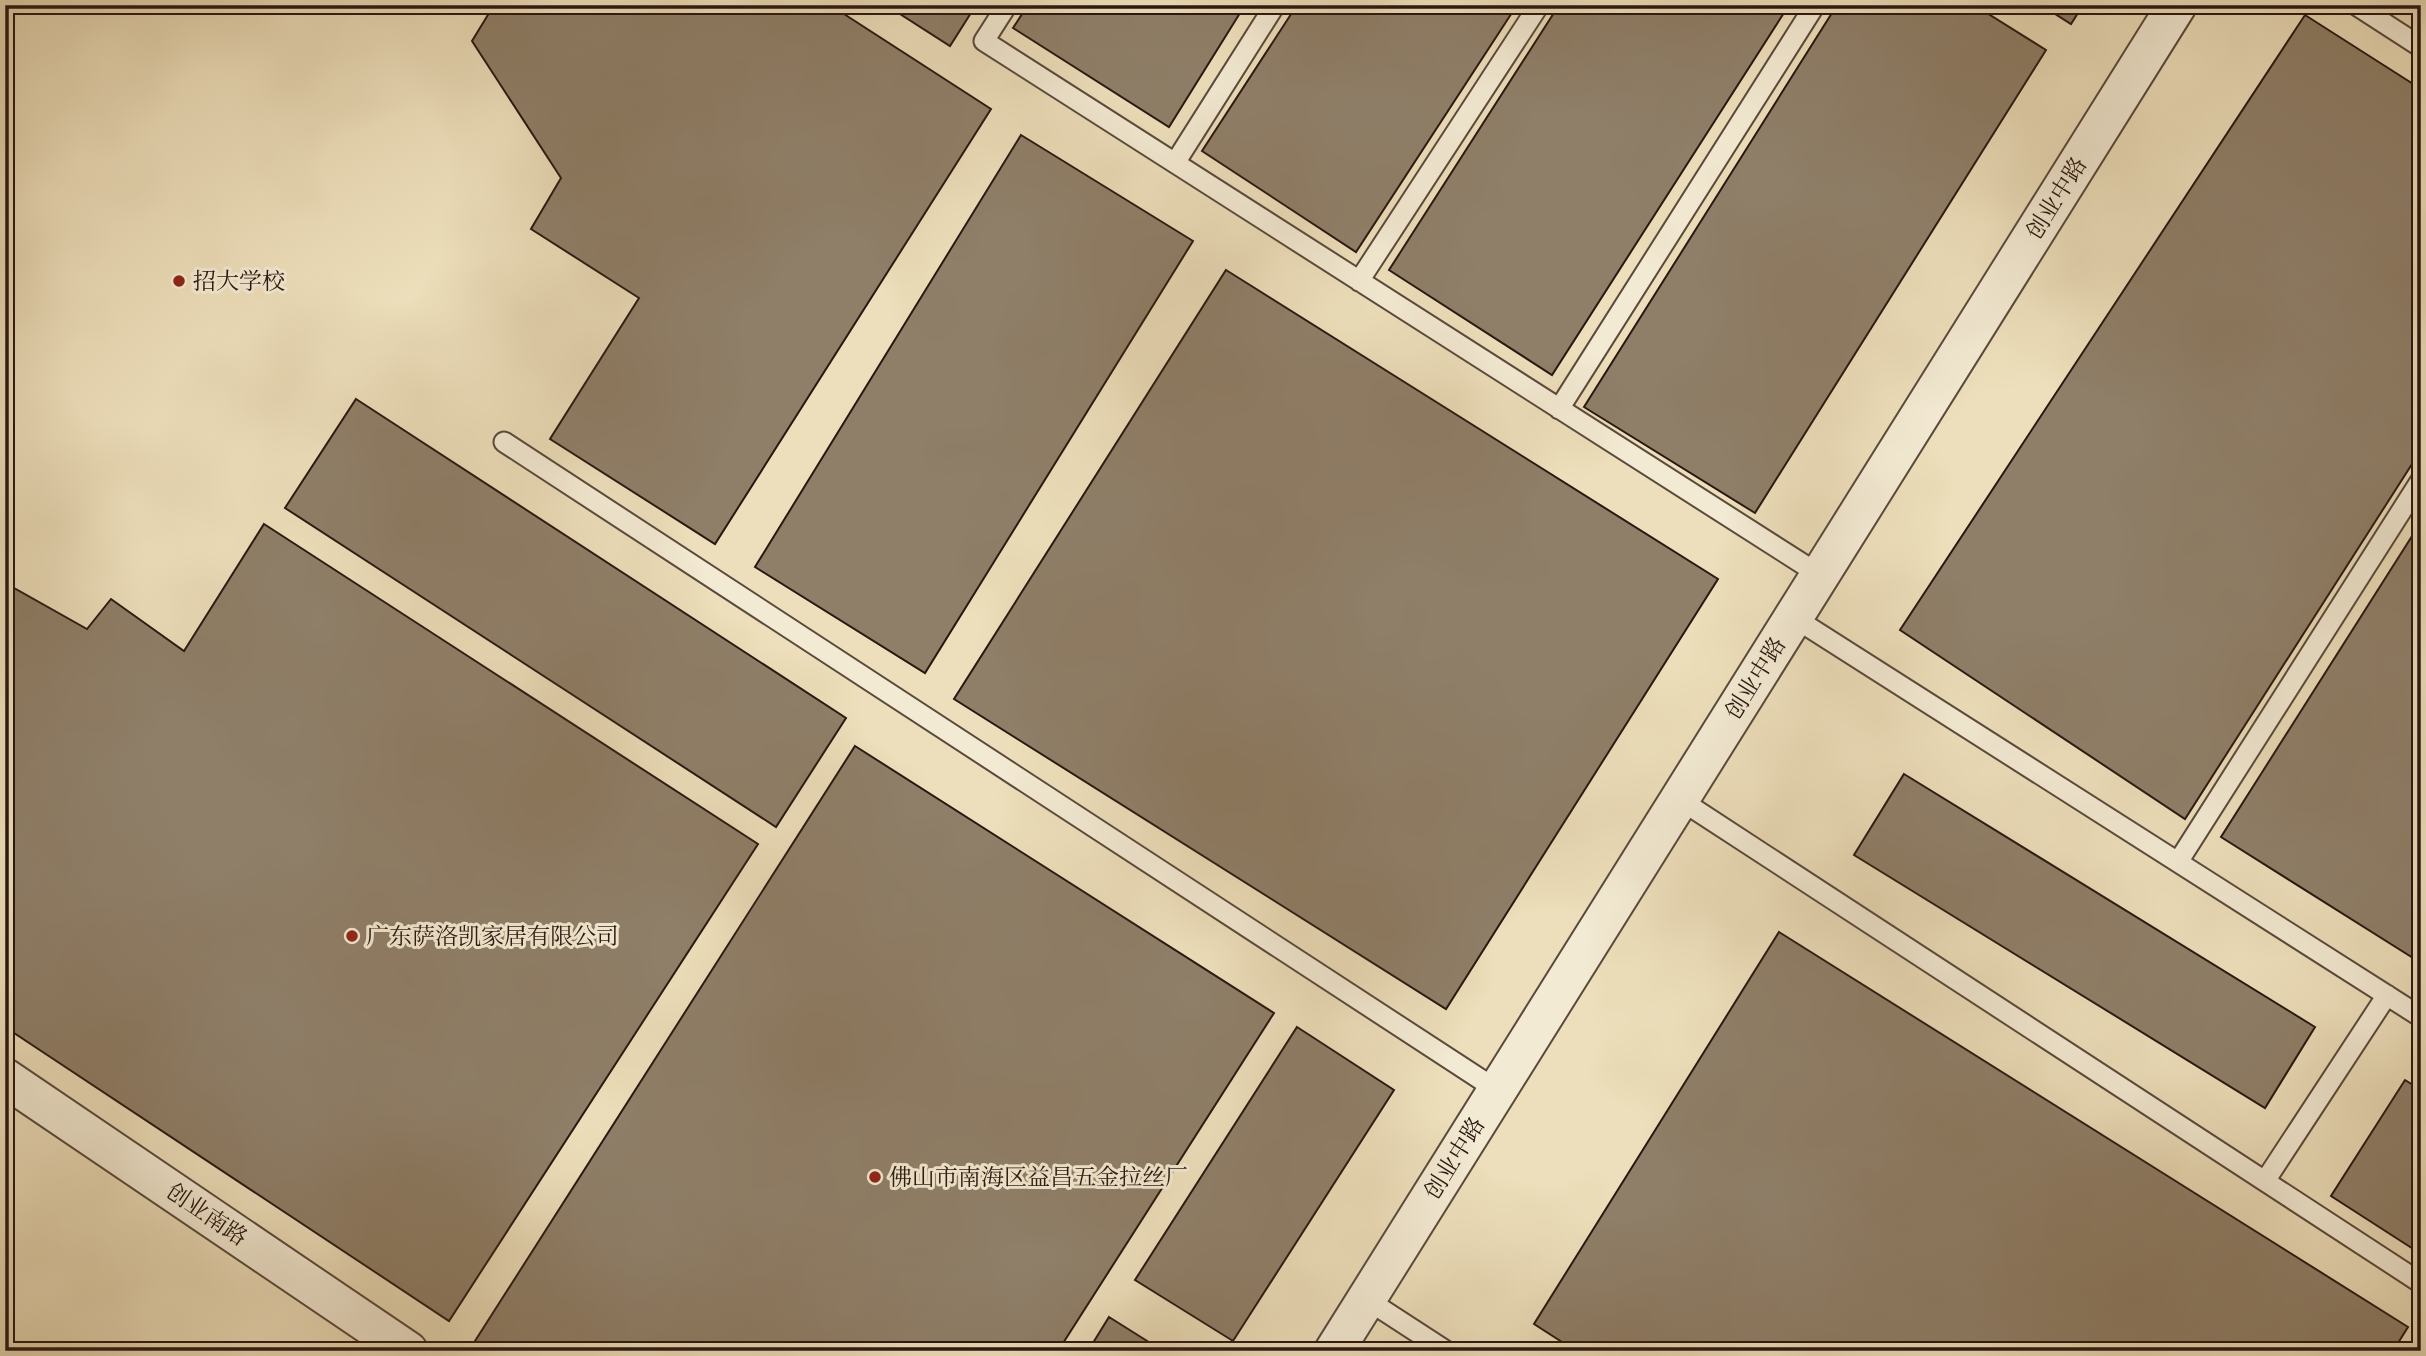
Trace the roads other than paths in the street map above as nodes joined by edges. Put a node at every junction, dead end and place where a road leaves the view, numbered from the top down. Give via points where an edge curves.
1 (1007, 5) edge
2 (1275, 5) edge
3 (1539, 5) edge
4 (1815, 5) edge
5 (2177, 5) edge
6 (2356, 5) edge
7 (2421, 47) edge
8 (1175, 163) junction
9 (1359, 281) junction
10 (1559, 409) junction
11 (505, 442) dead end
12 (2421, 480) edge
13 (1819, 575) junction
14 (1793, 617) junction
15 (1679, 799) junction
16 (2178, 862) junction
17 (2387, 995) junction
18 (2421, 1017) edge
19 (5, 1078) edge
20 (1497, 1090) junction
21 (2265, 1181) junction
22 (2421, 1283) edge
23 (1366, 1299) junction
24 (408, 1351) edge
25 (1334, 1351) edge
26 (1446, 1351) edge

1 - 8 lane via 984,41
2 - 8 lane
3 - 9 lane
4 - 10 lane
5 - 13 street, 创业中路
6 - 7 lane
8 - 9 lane
9 - 10 lane
10 - 13 lane
11 - 20 lane
12 - 16 lane
13 - 14 street, 创业中路
14 - 15 street, 创业中路
14 - 16 lane
15 - 20 street, 创业中路
15 - 21 lane
16 - 17 lane
17 - 18 lane
17 - 21 lane
19 - 24 street, 创业南路
20 - 23 street, 创业中路
21 - 22 lane
23 - 25 street, 创业中路
23 - 26 lane

